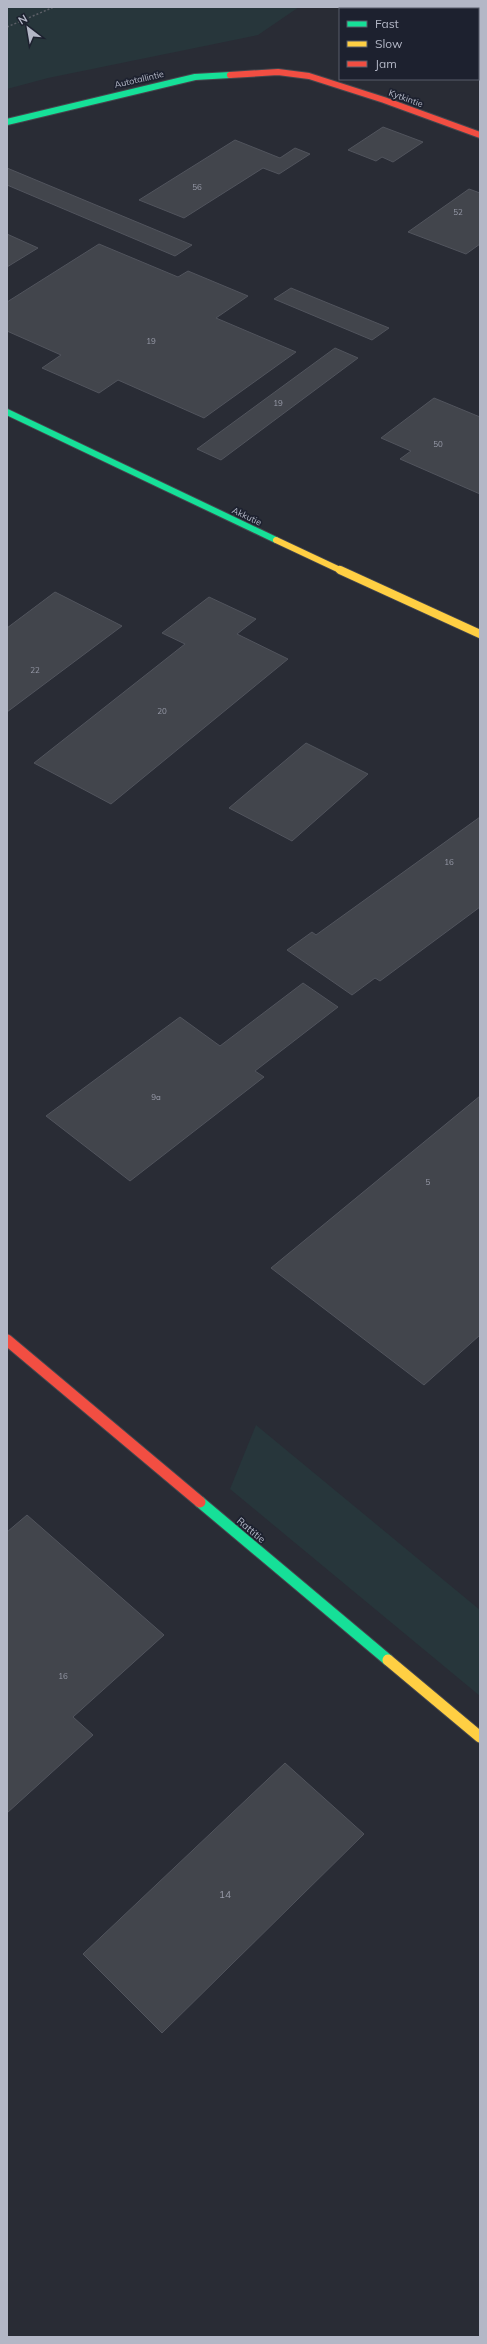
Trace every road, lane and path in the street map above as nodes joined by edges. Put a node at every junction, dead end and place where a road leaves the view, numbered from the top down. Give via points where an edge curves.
1 (54, 7) edge
2 (7, 27) edge
3 (278, 72) joint
4 (7, 122) edge
5 (480, 135) edge
6 (7, 412) edge
7 (480, 634) edge
8 (7, 1340) edge
9 (480, 1737) edge

1 - 2 path
3 - 4 street, Autotallintie via 195,77
3 - 5 street, Kytkintie via 309,76
6 - 7 street, Akkutie via 211,510
8 - 9 street, Rattitie

